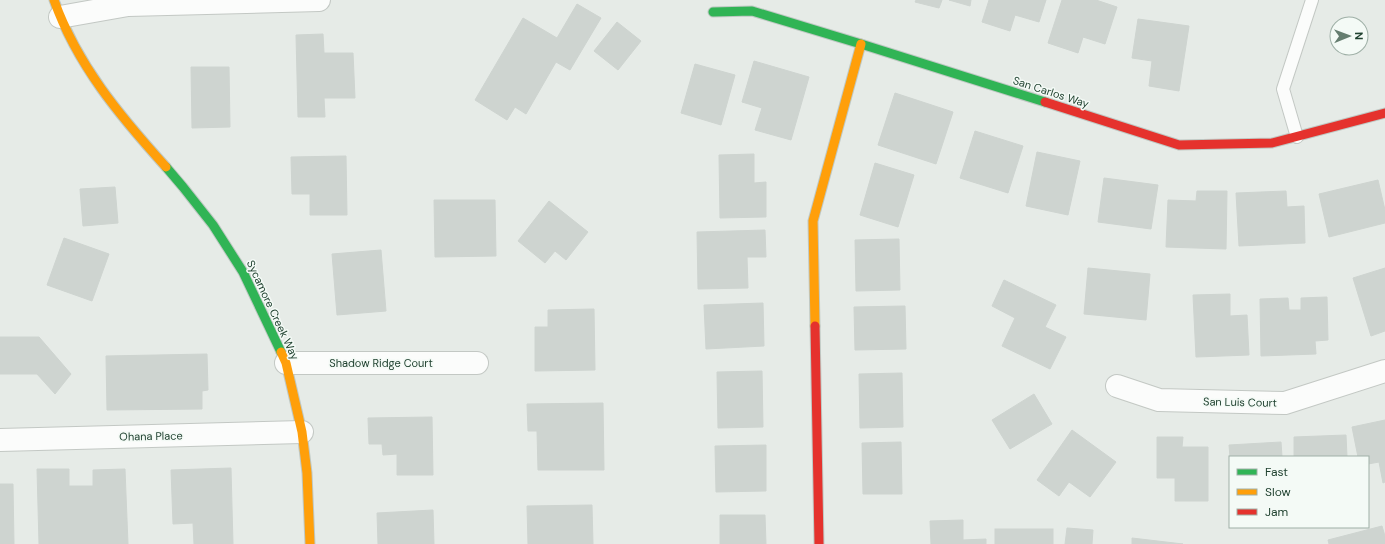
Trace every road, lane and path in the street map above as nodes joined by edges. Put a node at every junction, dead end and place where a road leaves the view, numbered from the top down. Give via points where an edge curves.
1 (319, 0) edge
2 (1312, 0) edge
3 (202, 2) edge
4 (57, 9) edge
5 (713, 12) dead end
6 (861, 44) junction
7 (1385, 113) edge
8 (1297, 137) junction
9 (286, 363) junction
10 (477, 363) dead end
11 (1385, 371) edge
12 (1117, 386) dead end
13 (302, 432) junction
14 (0, 440) edge
15 (310, 544) edge
16 (819, 544) edge

1 - 3 street
2 - 8 lane via 1283,89
3 - 4 street
4 - 9 street, Sycamore Creek Way via 100,89 213,225 243,272
5 - 6 street, San Carlos Way via 752,11
6 - 8 street, San Carlos Way via 1179,145 1272,143
6 - 16 street via 813,221
7 - 8 street, San Carlos Way
9 - 10 street, Shadow Ridge Court
9 - 13 street, Sycamore Creek Way
11 - 12 street, San Luis Court via 1285,403 1159,400
13 - 14 street, Ohana Place
13 - 15 street, Sycamore Creek Way via 307,473

